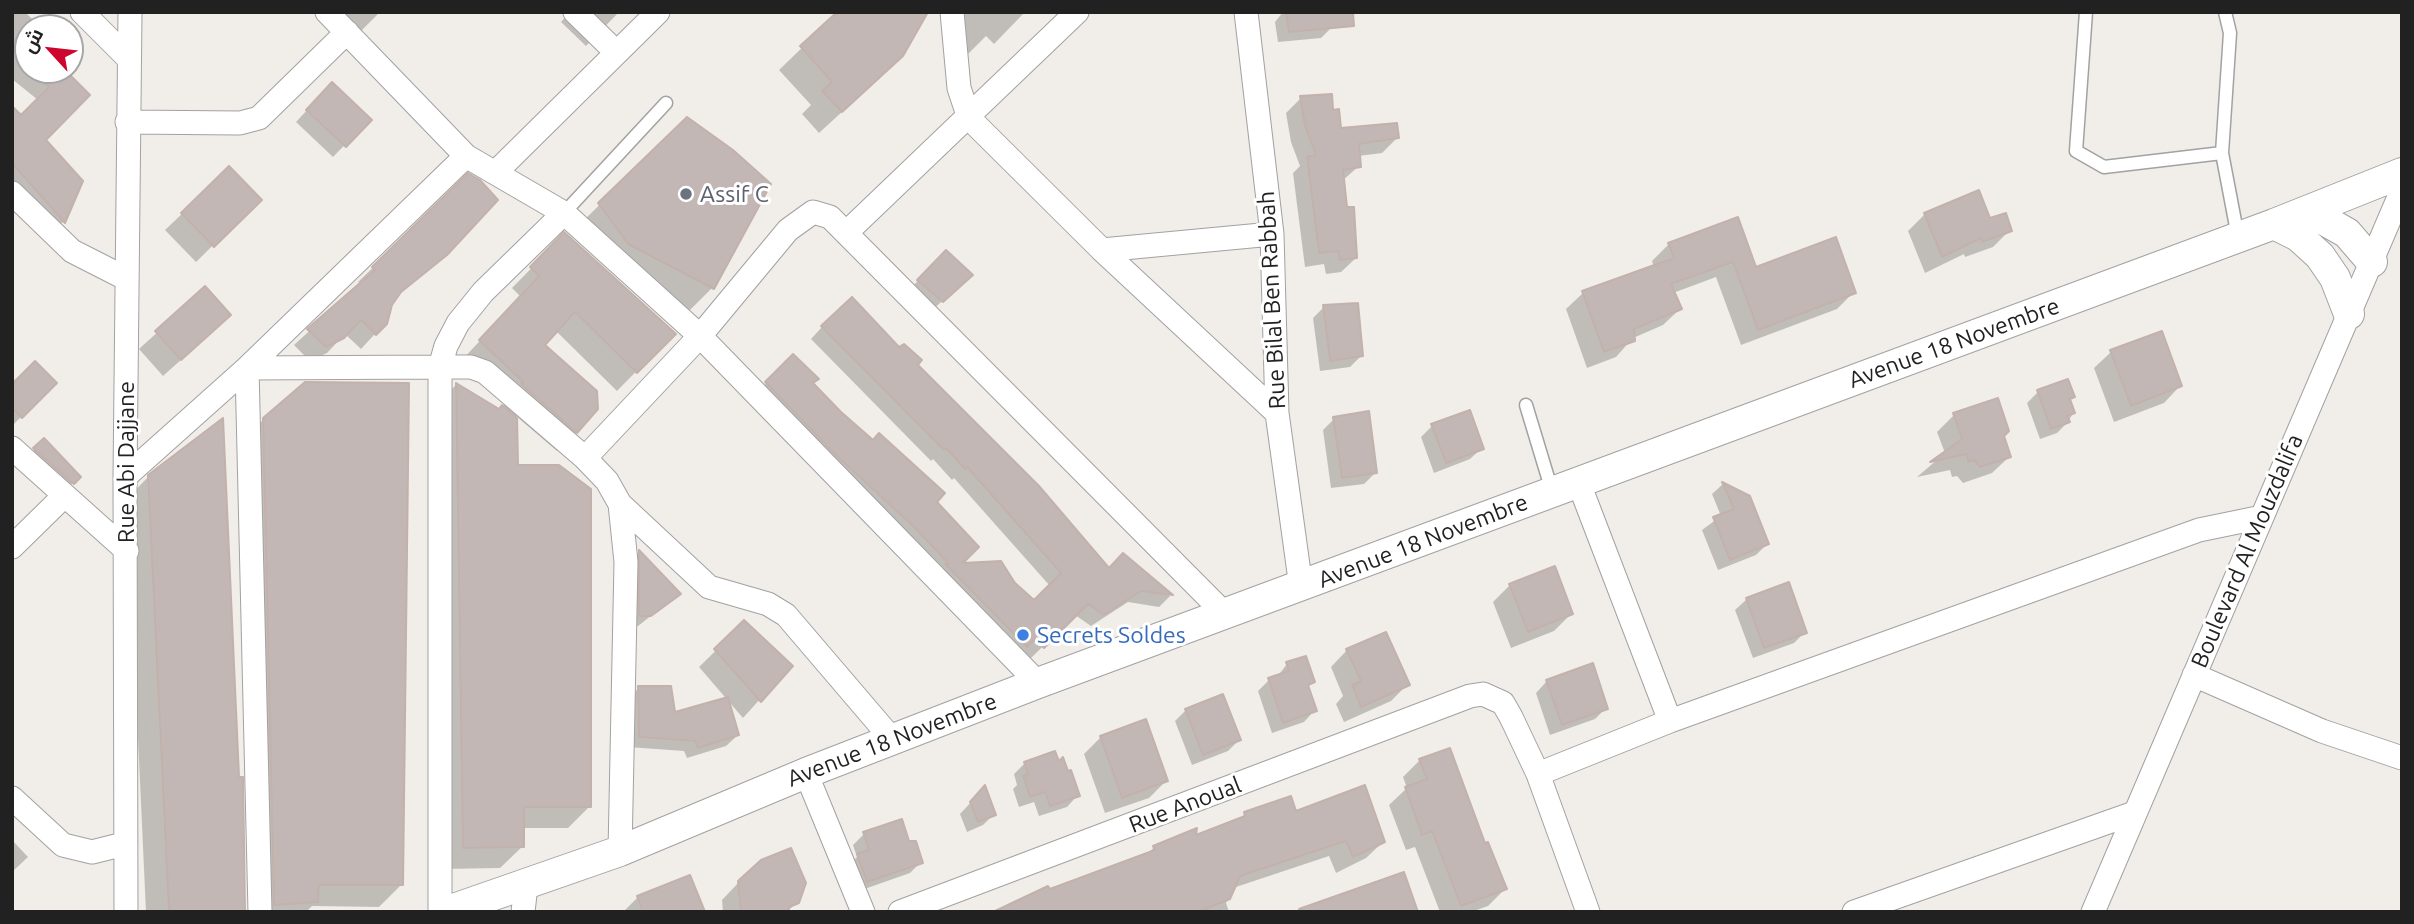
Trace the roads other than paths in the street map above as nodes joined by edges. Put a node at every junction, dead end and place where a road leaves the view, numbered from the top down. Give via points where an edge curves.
1 (82, 12) edge
2 (130, 12) edge
3 (327, 12) edge
4 (575, 12) edge
5 (658, 12) edge
6 (952, 12) edge
7 (1077, 12) edge
8 (1245, 12) edge
9 (2086, 12) edge
10 (2225, 12) edge
11 (347, 32) junction
12 (616, 52) junction
13 (129, 59) junction
14 (666, 103) dead end
15 (969, 118) junction
16 (127, 122) junction
17 (2222, 153) junction
18 (466, 156) junction
19 (496, 173) junction
20 (2402, 173) edge
21 (2402, 190) edge
22 (12, 193) edge
23 (2308, 211) junction
24 (564, 213) junction
25 (2274, 224) junction
26 (846, 233) junction
27 (1272, 234) junction
28 (2238, 238) junction
29 (1102, 250) junction
30 (2372, 262) junction
31 (127, 279) junction
32 (2349, 314) junction
33 (700, 336) junction
34 (440, 367) junction
35 (247, 369) junction
36 (1526, 405) dead end
37 (1277, 413) junction
38 (12, 448) edge
39 (585, 458) junction
40 (125, 477) junction
41 (1566, 486) junction
42 (63, 497) junction
43 (620, 504) junction
44 (2262, 517) junction
45 (12, 547) edge
46 (127, 551) junction
47 (1301, 587) junction
48 (1226, 615) junction
49 (2194, 675) junction
50 (1038, 683) junction
51 (1671, 721) junction
52 (892, 739) junction
53 (2402, 758) edge
54 (806, 773) junction
55 (1538, 774) junction
56 (12, 797) edge
57 (2134, 813) junction
58 (124, 844) junction
59 (620, 850) junction
60 (525, 899) edge
61 (497, 904) edge
62 (1583, 910) edge
63 (126, 912) edge
64 (260, 912) edge
65 (443, 912) edge
66 (863, 912) edge
67 (900, 912) edge
68 (1854, 912) edge
69 (2092, 912) edge

1 - 13 street
2 - 13 street, Rue Abi Dajjane
3 - 11 street
4 - 12 street
5 - 12 street
6 - 15 street via 959,89
7 - 15 street
8 - 27 street, Rue Bilal Ben Rabbah
9 - 17 lane via 2076,151 2105,167
10 - 17 lane via 2230,33
11 - 16 street via 259,118 240,123
11 - 18 street
12 - 19 street
13 - 16 street, Rue Abi Dajjane
14 - 24 lane
15 - 26 street
15 - 29 street
16 - 31 street, Rue Abi Dajjane
17 - 28 lane
18 - 19 street
18 - 35 street
19 - 24 street
20 - 23 street, Avenue 18 Novembre
21 - 30 street, Boulevard Al Mouzdalifa
22 - 31 street via 72,251
23 - 25 street, Avenue 18 Novembre
23 - 30 street via 2347,233
24 - 33 street
24 - 34 street via 483,292 458,323
25 - 28 street, Avenue 18 Novembre
25 - 32 street via 2298,236 2320,256 2335,278
26 - 33 street via 830,217 813,212 800,220
26 - 48 street
27 - 29 street
27 - 37 street, Rue Bilal Ben Rabbah
28 - 41 street, Avenue 18 Novembre
29 - 37 street
30 - 32 street, Boulevard Al Mouzdalifa
31 - 40 street, Rue Abi Dajjane
32 - 44 street, Boulevard Al Mouzdalifa
33 - 39 street
33 - 50 street
34 - 35 street
34 - 39 street via 485,372
34 - 65 street
35 - 40 street
35 - 64 street
36 - 41 lane
37 - 47 street, Rue Bilal Ben Rabbah
38 - 42 street
39 - 43 street via 607,481
40 - 46 street, Rue Abi Dajjane
41 - 47 street, Avenue 18 Novembre
41 - 51 street
42 - 45 street
42 - 46 street
43 - 52 street via 709,587 768,604 786,615
43 - 59 street via 626,562
44 - 49 street, Boulevard Al Mouzdalifa
44 - 51 street via 2199,530
46 - 58 street, Rue Abi Dajjane
47 - 48 street, Avenue 18 Novembre
48 - 50 street, Avenue 18 Novembre
49 - 53 street via 2322,731
49 - 57 street, Boulevard Al Mouzdalifa
50 - 52 street, Avenue 18 Novembre
51 - 55 street
52 - 54 street, Avenue 18 Novembre
54 - 59 street, Avenue 18 Novembre
54 - 66 street
55 - 62 street
55 - 67 street, Rue Anoual via 1503,703 1483,694 1470,696
56 - 58 street via 63,845 92,852
57 - 68 street
57 - 69 street, Boulevard Al Mouzdalifa
58 - 63 street, Rue Abi Dajjane
59 - 60 street, Avenue 18 Novembre
60 - 61 street, Avenue 18 Novembre
61 - 65 street, Avenue 18 Novembre

